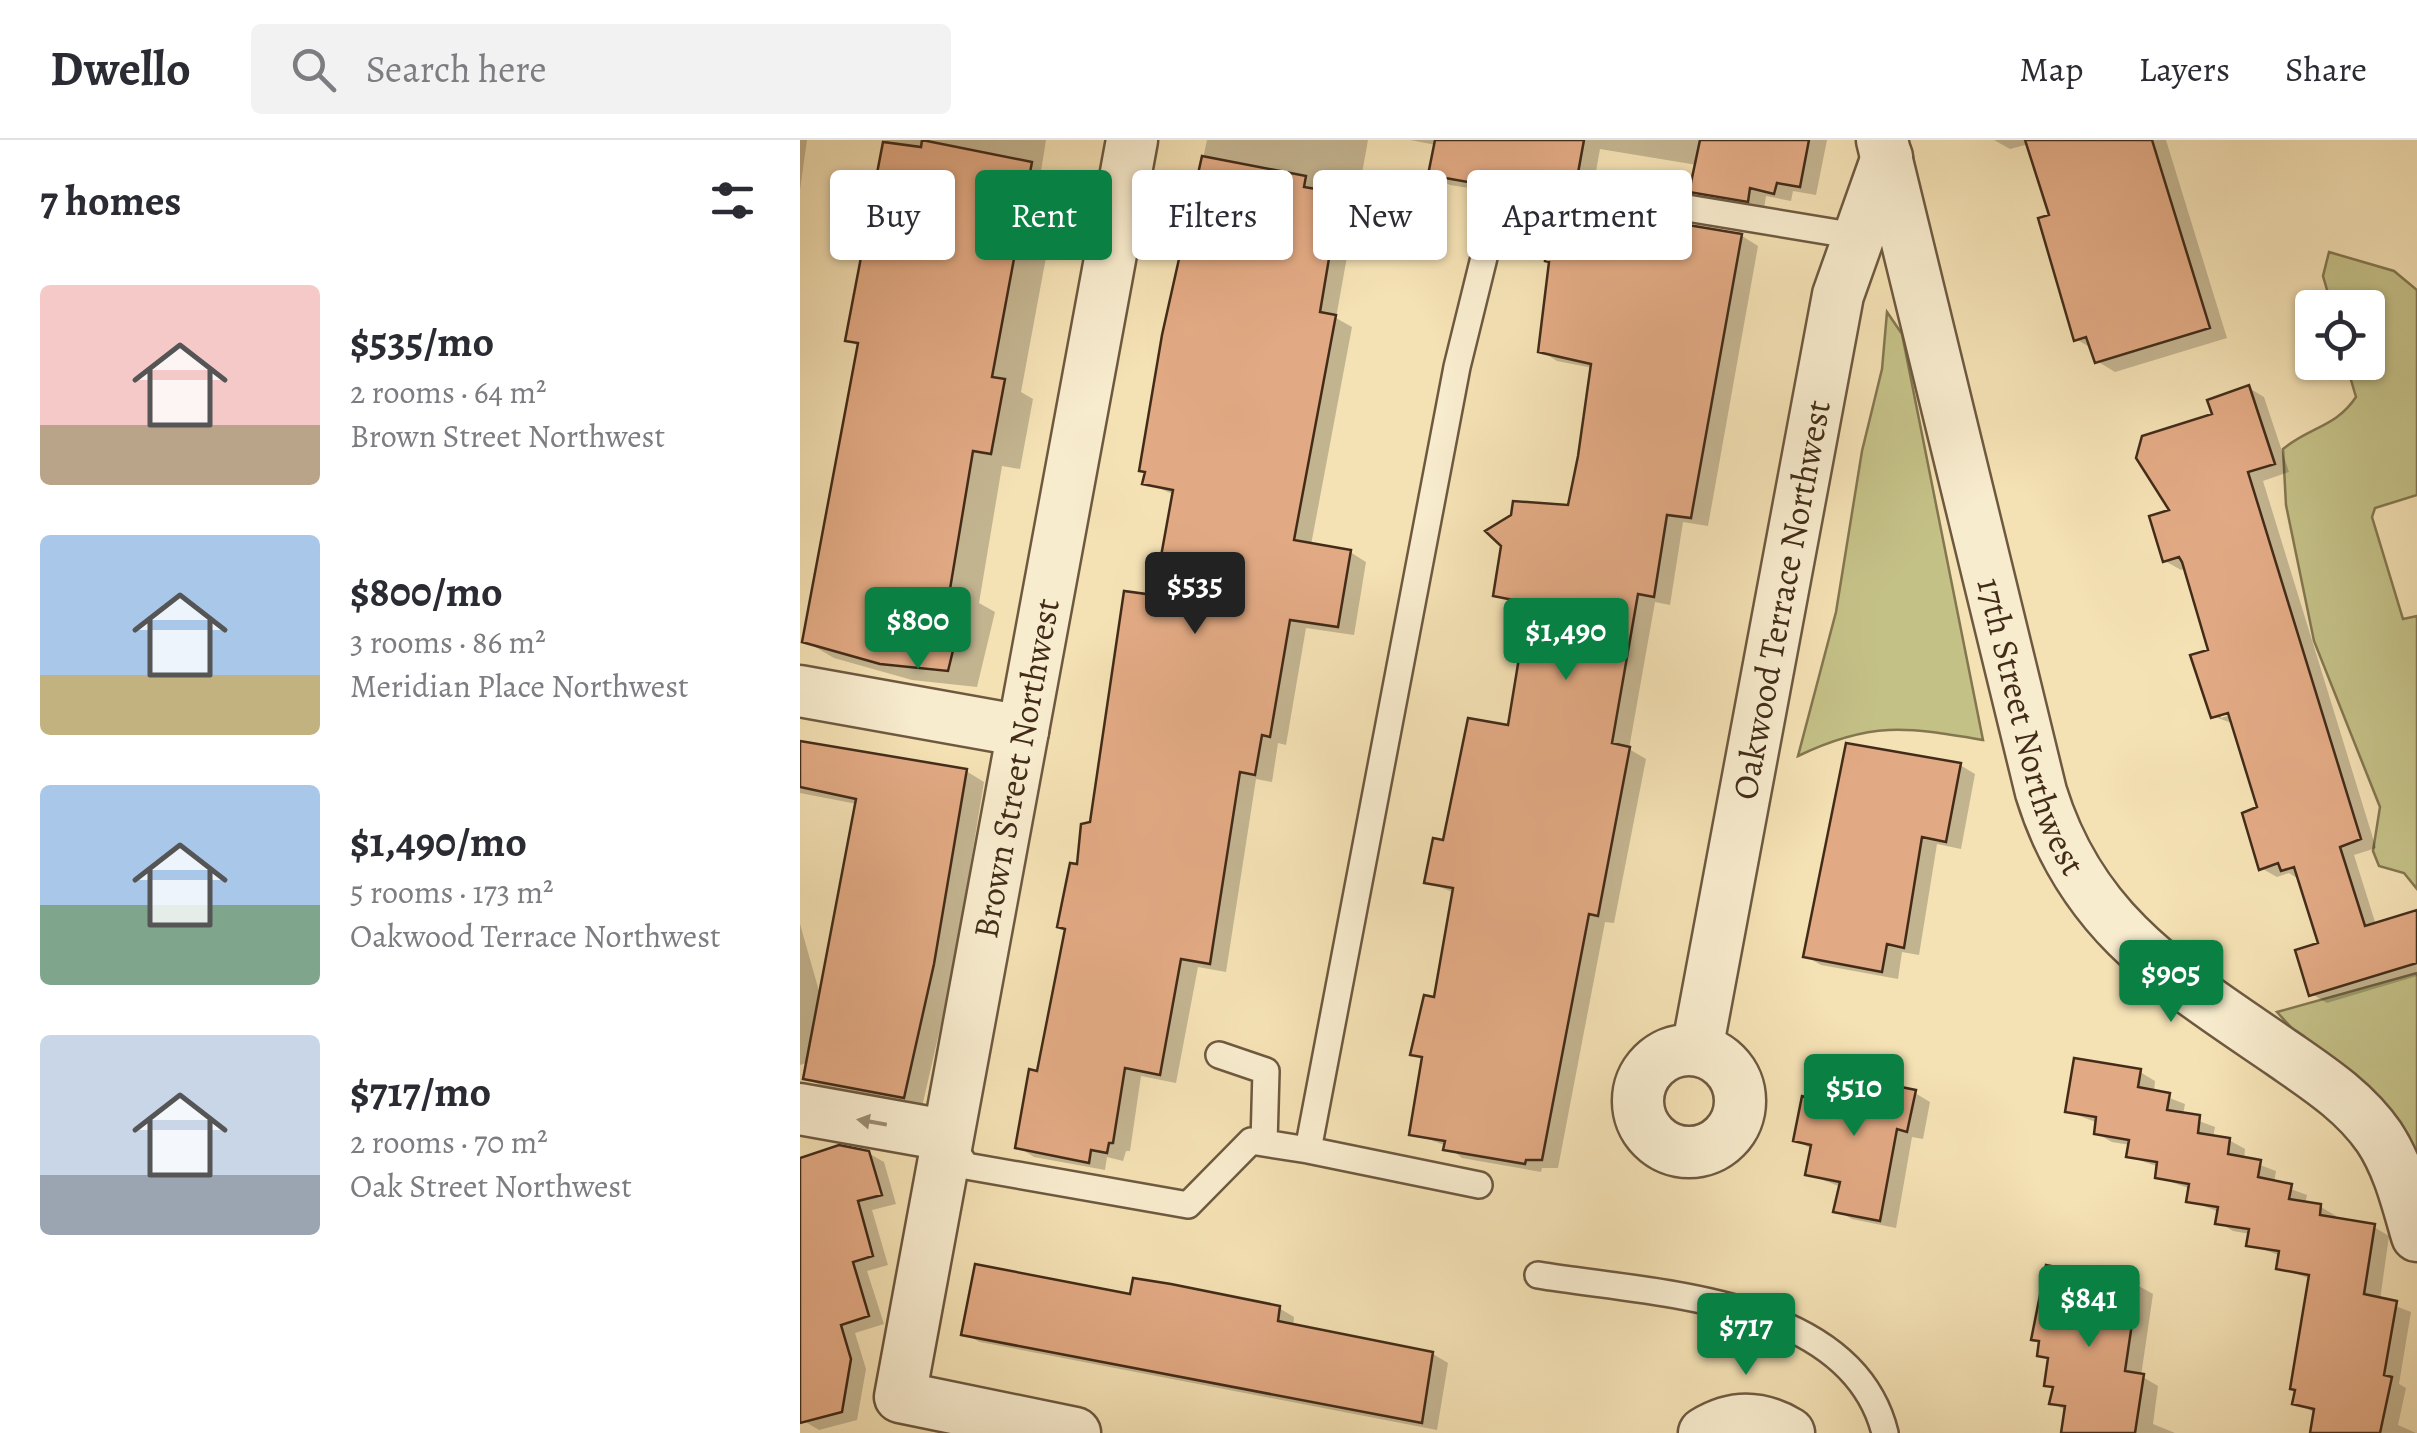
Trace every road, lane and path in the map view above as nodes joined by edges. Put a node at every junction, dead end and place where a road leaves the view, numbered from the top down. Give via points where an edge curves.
1 (1132, 140) edge
2 (1884, 148) edge
3 (1856, 236) junction
4 (800, 692) edge
5 (1023, 732) junction
6 (1697, 1050) dead end
7 (1219, 1055) dead end
8 (800, 1109) edge
9 (945, 1135) junction
10 (1264, 1144) junction
11 (1308, 1150) junction
12 (1479, 1185) dead end
13 (2417, 1236) edge
14 (1538, 1275) dead end
15 (1075, 1433) edge
16 (1704, 1433) edge
17 (1788, 1433) edge
18 (1884, 1433) edge

1 - 5 street, Brown Street Northwest
2 - 3 street, Oakwood Terrace Northwest
2 - 13 street, 17th Street Northwest via 2040,792 2058,839 2081,883 2136,948 2358,1112 2395,1165
3 - 6 street, Oakwood Terrace Northwest via 1838,295
3 - 11 lane via 1566,188 1516,196 1492,225 1457,367
4 - 5 street
5 - 9 street, Brown Street Northwest
7 - 10 lane via 1266,1071
9 -> 8 street
9 - 10 lane via 966,1166 1188,1205 1250,1141
9 - 15 street, Brown Street Northwest via 900,1397
10 - 11 lane
11 - 12 lane
14 - 18 lane via 1742,1309 1779,1322 1849,1368 1869,1393
16 - 17 street via 1747,1418

